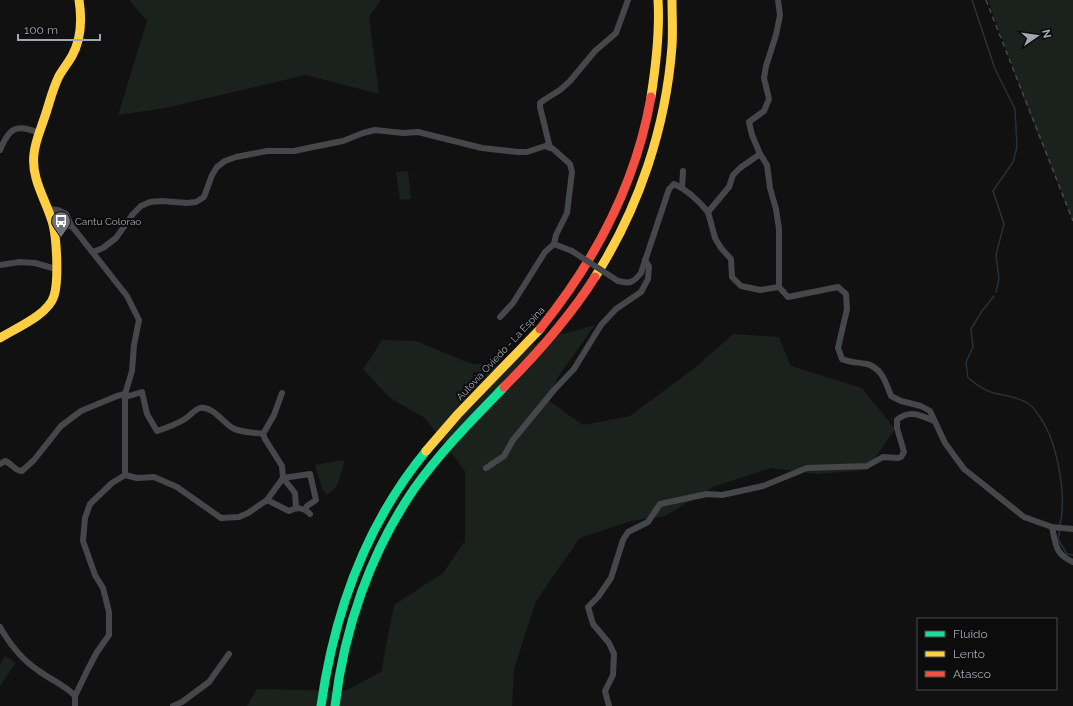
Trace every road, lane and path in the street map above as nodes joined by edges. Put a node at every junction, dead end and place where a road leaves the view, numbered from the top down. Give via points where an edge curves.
1 (79, 0) edge
2 (628, 0) edge
3 (658, 0) edge
4 (672, 0) edge
5 (778, 0) edge
6 (39, 133) junction
7 (550, 148) junction
8 (0, 150) edge
9 (760, 154) junction
10 (683, 171) dead end
11 (682, 188) junction
12 (48, 209) junction
13 (708, 212) junction
14 (71, 226) junction
15 (54, 232) junction
16 (554, 244) junction
17 (93, 252) junction
18 (645, 260) junction
19 (0, 266) edge
20 (56, 269) junction
21 (779, 287) junction
22 (500, 317) dead end
23 (0, 338) edge
24 (282, 393) dead end
25 (125, 394) junction
26 (934, 421) junction
27 (263, 434) junction
28 (0, 464) edge
29 (486, 468) dead end
30 (125, 476) junction
31 (283, 478) junction
32 (267, 500) junction
33 (296, 507) junction
34 (1054, 527) junction
35 (1070, 528) edge
36 (1073, 562) edge
37 (0, 627) edge
38 (229, 654) dead end
39 (75, 696) junction
40 (75, 706) edge
41 (173, 706) edge
42 (321, 706) edge
43 (335, 706) edge
44 (609, 706) edge

1 - 6 highway via 81,31 78,42 57,81
2 - 7 street via 616,33 595,51 570,81 540,103
3 - 42 highway, Autovía Oviedo - La Espina via 657,50 652,96 640,144 603,238 578,280 541,328 430,445 402,482 356,567 338,617 325,674
4 - 43 highway via 671,50 666,97 658,132 638,195 616,242 590,288 554,334 440,455 414,489 390,529 351,621 338,678
5 - 9 street via 780,15 764,78 769,99 764,111 750,122
6 - 8 street via 16,128 5,138
6 - 12 highway via 34,154 36,182
7 - 16 street via 570,164 572,172 567,213
7 - 17 street via 545,146 518,152 482,148 418,132 375,130 343,141 294,151 267,151 236,157 217,167 204,197 187,204 162,200 150,202 133,214 116,238
9 - 13 street via 740,168 729,187
9 - 21 street via 767,165 779,229
10 - 11 street
11 - 13 street via 698,199
11 - 18 street via 674,184 669,188
12 - 14 street via 66,214
12 - 15 highway
13 - 21 street via 716,238 730,259 732,277 741,286 760,290
14 - 15 street
14 - 17 street
15 - 20 highway
16 - 18 street, bridge via 572,251 618,281 627,283 635,281 642,273
16 - 22 street via 545,252 513,303
17 - 25 street via 127,296 140,320 132,370
18 - 29 street via 649,267 648,279 641,292 616,309 601,325 574,369 513,440 504,456
19 - 20 street via 20,262
20 - 23 highway via 54,297 49,304 40,313
21 - 26 street via 788,297 838,287 846,294 847,309 838,348 842,359 878,369 890,396 930,411
24 - 27 street
25 - 27 street via 129,396 142,392 147,414 157,431 201,408 216,414 239,431
25 - 28 street via 86,408 66,422 22,471 5,461
25 - 30 street
26 - 34 street via 945,443 964,469 1024,516
26 - 44 street via 908,413 897,420 904,452 902,457 883,457 867,466 807,468 763,486 660,504 648,522 628,532 611,578 588,607 593,624 609,643 614,654 613,675 605,691
27 - 31 street via 282,466
30 - 32 street via 154,477 177,487 221,518 239,517
30 - 39 street via 112,483 90,504 85,518 84,541 109,612 109,635 97,652
31 - 32 street
31 - 33 street via 295,493
31 - 33 street via 310,474 316,500 307,506 308,511
32 - 33 street via 289,511
34 - 35 street
34 - 36 street via 1056,547 1062,557
37 - 39 street via 24,660
38 - 41 street via 209,682
39 - 40 street

